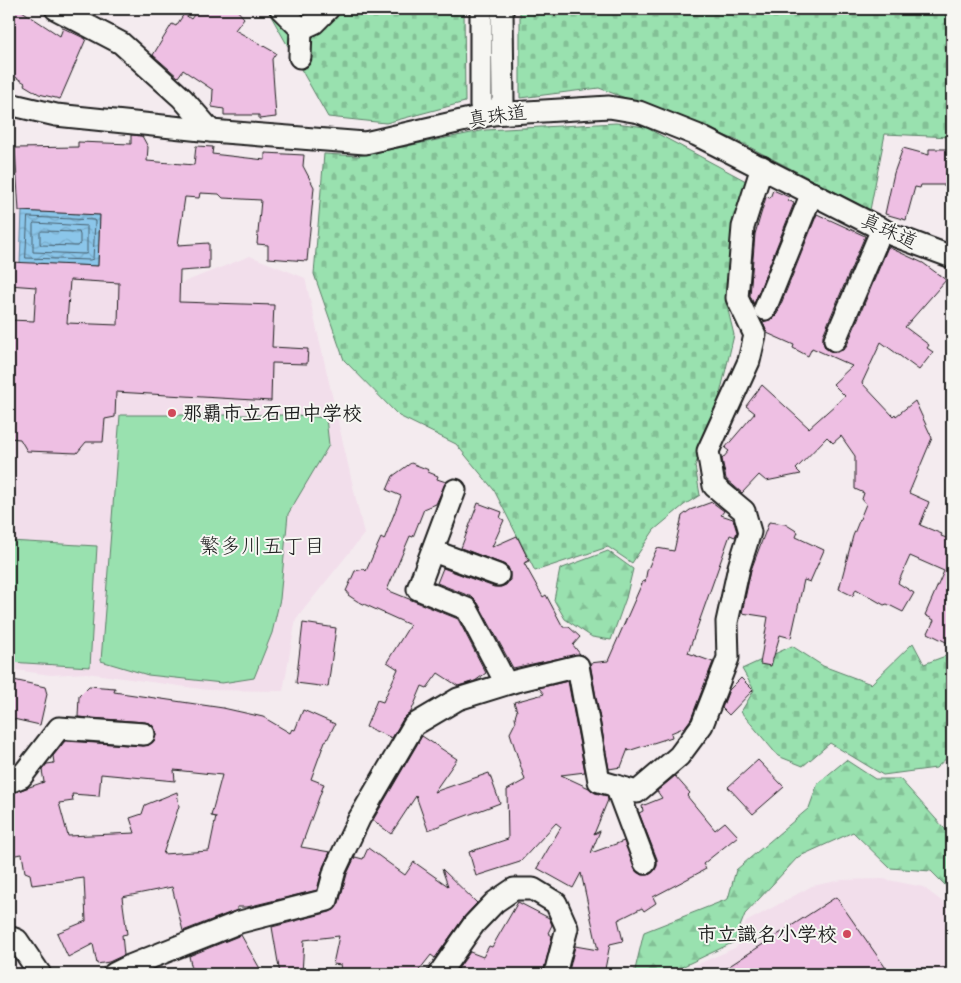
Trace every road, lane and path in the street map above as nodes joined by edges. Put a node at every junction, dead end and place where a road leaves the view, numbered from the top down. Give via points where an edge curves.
1 (56, 9) edge
2 (281, 9) edge
3 (328, 9) edge
4 (481, 9) edge
5 (502, 9) edge
6 (301, 29) junction
7 (300, 57) dead end
8 (9, 104) edge
9 (492, 114) junction
10 (211, 131) junction
11 (762, 167) junction
12 (812, 193) junction
13 (882, 229) junction
14 (952, 257) edge
15 (764, 309) dead end
16 (835, 340) dead end
17 (455, 490) dead end
18 (432, 551) junction
19 (498, 576) dead end
20 (506, 684) junction
21 (144, 734) dead end
22 (9, 782) edge
23 (616, 786) junction
24 (645, 863) dead end
25 (9, 938) edge
26 (40, 974) edge
27 (114, 974) edge
28 (439, 974) edge
29 (555, 974) edge

1 - 10 street via 121,43 182,98
2 - 6 street
3 - 6 street via 314,23
4 - 9 street via 481,105
5 - 9 street via 503,102
6 - 7 street
8 - 10 street, 真珠道 via 56,115
9 - 10 street, 真珠道 via 365,143
9 - 11 street, 真珠道 via 609,107 639,112 697,135
11 - 12 street, 真珠道
11 - 23 street via 743,227 737,298 755,335 749,361 708,452 714,486 744,511 750,532 727,622 728,658 702,725 679,756 637,792
12 - 13 street, 真珠道
12 - 15 street
13 - 14 street, 真珠道
13 - 16 street
17 - 18 street
18 - 19 street
18 - 20 street via 418,589 467,609
20 - 23 street via 578,666 599,781
20 - 27 street via 458,699 414,724 359,819 335,870 327,900 240,922
21 - 22 street via 59,728 21,777
23 - 24 street
25 - 26 street via 18,940
28 - 29 street via 474,924 495,902 514,889 533,889 556,903 567,928

